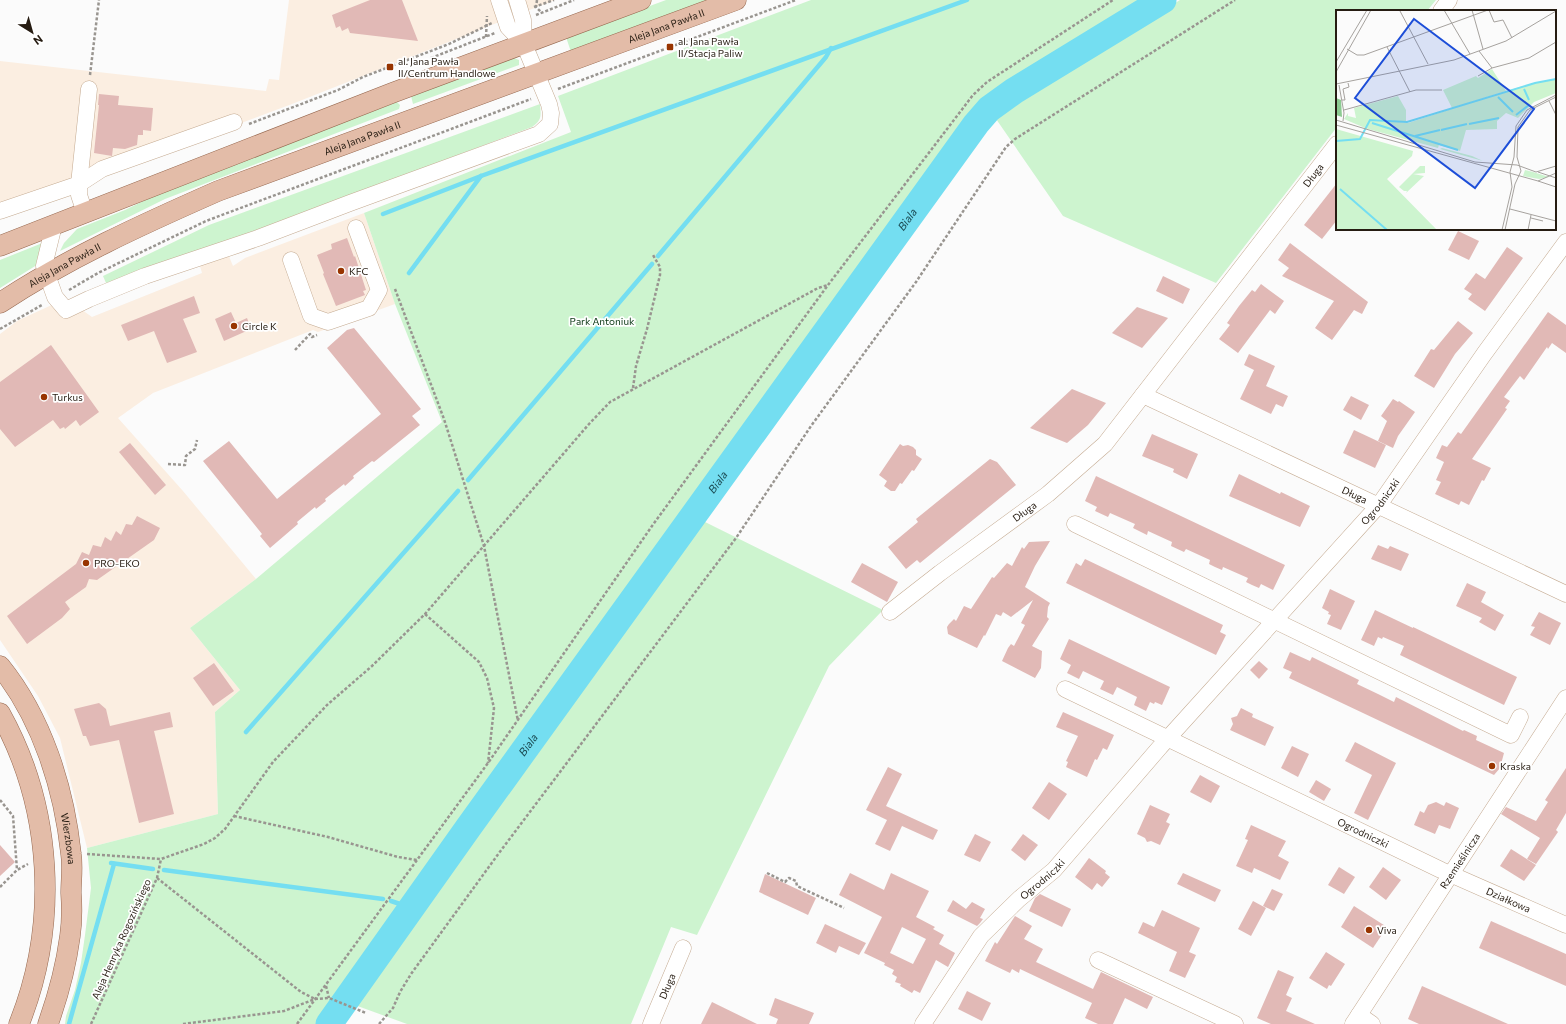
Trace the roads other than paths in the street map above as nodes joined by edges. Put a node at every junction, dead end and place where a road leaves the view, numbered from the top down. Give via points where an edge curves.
1 (499, 0) edge
2 (641, 0) edge
3 (736, 0) edge
4 (1449, 0) edge
5 (519, 6) edge
6 (1441, 10) edge
7 (524, 44) junction
8 (536, 74) junction
9 (88, 89) road end
10 (392, 93) junction
11 (403, 123) junction
12 (238, 124) road end
13 (1336, 145) edge
14 (79, 184) junction
15 (0, 211) edge
16 (85, 213) junction
17 (54, 225) junction
18 (356, 228) dead end
19 (1566, 242) edge
20 (0, 246) edge
21 (291, 260) dead end
22 (46, 274) junction
23 (0, 302) edge
24 (1143, 395) junction
25 (1379, 505) junction
26 (1075, 524) dead end
27 (1566, 594) edge
28 (890, 612) dead end
29 (1276, 620) junction
30 (0, 666) edge
31 (1065, 689) dead end
32 (1566, 698) edge
33 (0, 714) edge
34 (1520, 717) dead end
35 (1168, 739) junction
36 (1450, 874) junction
37 (45, 902) junction
38 (72, 906) junction
39 (1566, 925) edge
40 (683, 948) dead end
41 (1098, 960) dead end
42 (1362, 1021) edge
43 (19, 1024) edge
44 (48, 1024) edge
45 (651, 1024) edge
46 (923, 1024) edge
47 (1235, 1024) edge

1 - 7 street via 508,27
2 - 7 main road
3 - 8 main road, Aleja Jana Pawła II
4 - 6 street
5 - 7 street via 524,20
7 - 8 street
7 - 10 main road
8 - 11 main road, Aleja Jana Pawła II
8 - 22 street via 552,113 550,124 540,134 258,238 145,276 66,310 55,297
9 - 14 street
10 - 11 main road via 406,102 408,113
10 - 16 main road
11 - 22 main road, Aleja Jana Pawła II via 218,191 162,215
12 - 14 street via 102,169
13 - 24 street, Długa
14 - 15 street
14 - 16 street
16 - 17 main road
17 - 20 main road
17 - 22 street via 44,266
18 - 21 street via 379,290 369,308 328,322 311,316
19 - 25 street, Ogrodniczki
22 - 23 main road, Aleja Jana Pawła II
24 - 25 street, Długa
24 - 28 street, Długa via 1105,444 1075,472
25 - 27 street, Długa
25 - 29 street, Ogrodniczki
26 - 29 street
29 - 34 street via 1511,735
29 - 35 street, Ogrodniczki
30 - 38 main road, Wierzbowa via 30,713 54,771 72,855
31 - 35 street
32 - 36 street, Rzemieślnicza
33 - 37 main road via 10,732 26,774 36,810 42,840
35 - 36 street, Ogrodniczki
35 - 46 street, Ogrodniczki via 1054,870 981,936
36 - 39 street, Działkowa
36 - 42 street, Rzemieślnicza
37 - 38 main road via 50,914 56,917 68,913
37 - 43 main road via 40,955
38 - 44 main road, Wierzbowa via 64,973
40 - 45 street, Długa
41 - 47 street

